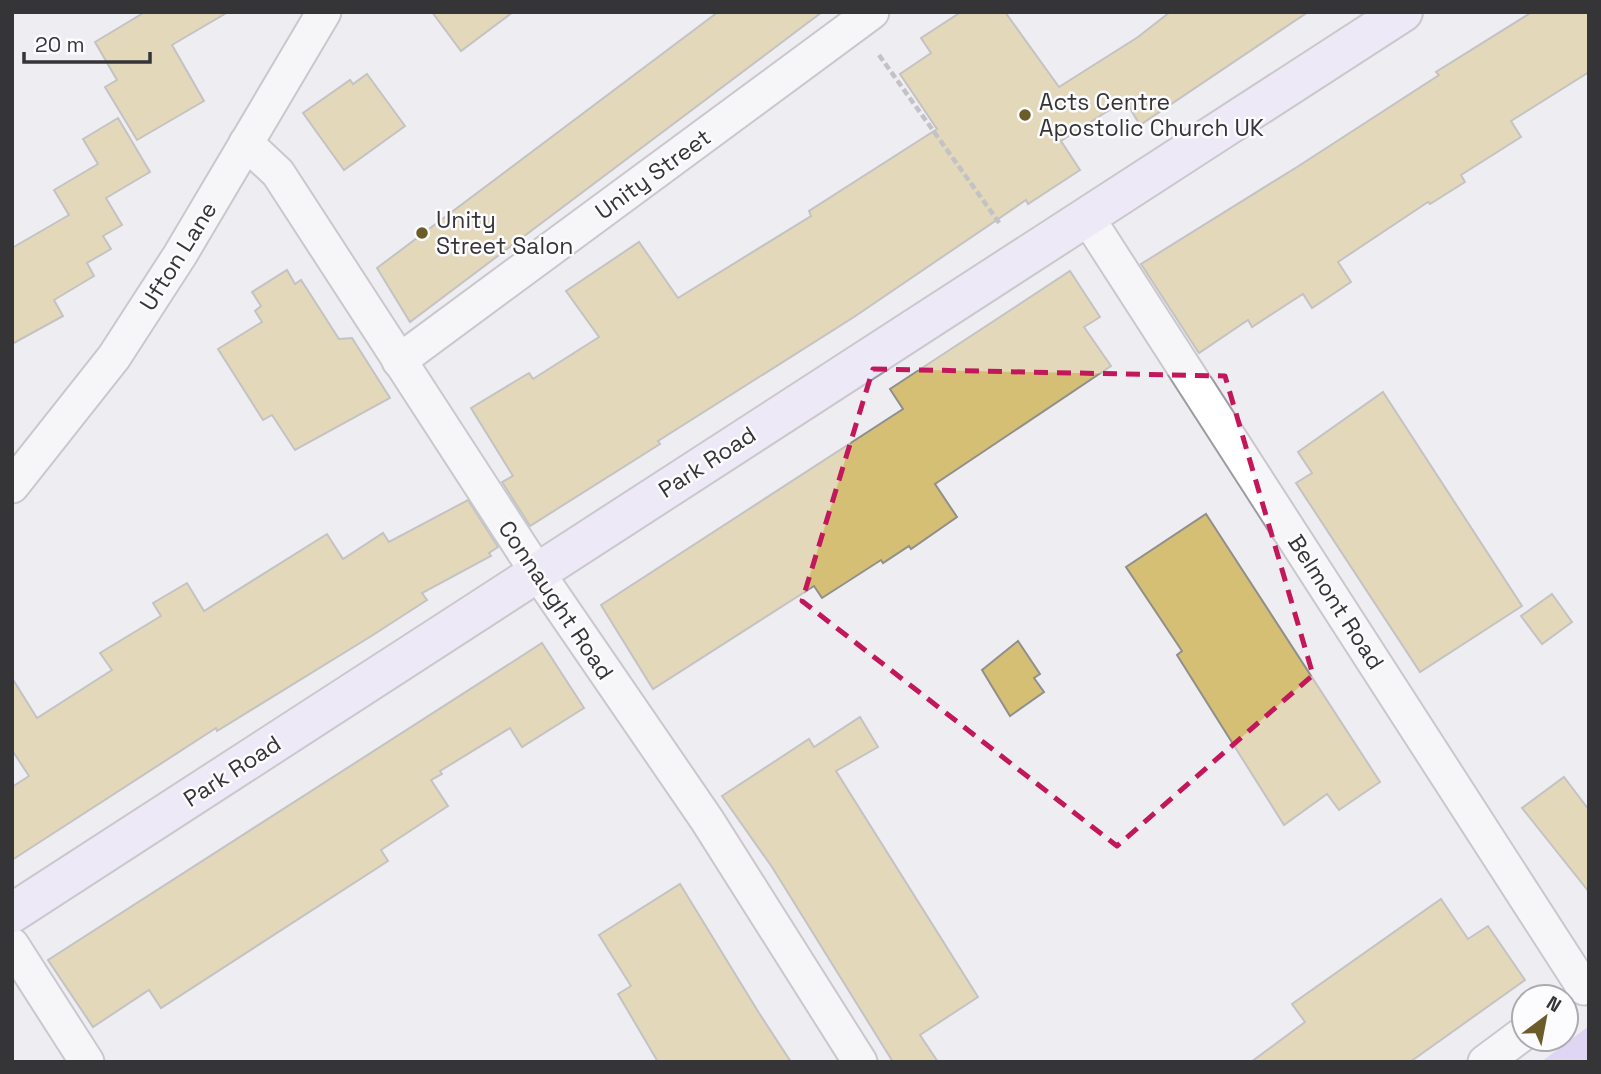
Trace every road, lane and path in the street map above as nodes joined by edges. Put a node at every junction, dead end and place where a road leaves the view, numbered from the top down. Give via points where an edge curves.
1 (324, 12) edge
2 (1403, 12) edge
3 (865, 17) edge
4 (246, 143) junction
5 (1087, 217) junction
6 (1022, 257) junction
7 (399, 361) junction
8 (12, 486) edge
9 (537, 572) junction
10 (12, 913) edge
11 (12, 945) edge
12 (1575, 983) edge
13 (1510, 1043) edge
14 (87, 1062) edge
15 (860, 1062) edge
16 (1485, 1062) edge

1 - 4 street, Ufton Lane
2 - 5 street, Park Road
3 - 6 path
3 - 7 street, Unity Street
4 - 7 street, Connaught Road via 278,173
4 - 8 street, Ufton Lane via 114,357
5 - 6 street, Park Road
5 - 12 street, Belmont Road
6 - 9 street, Park Road
7 - 9 street, Connaught Road
9 - 10 street, Park Road
9 - 15 street, Connaught Road via 707,820
11 - 14 street
13 - 16 street

